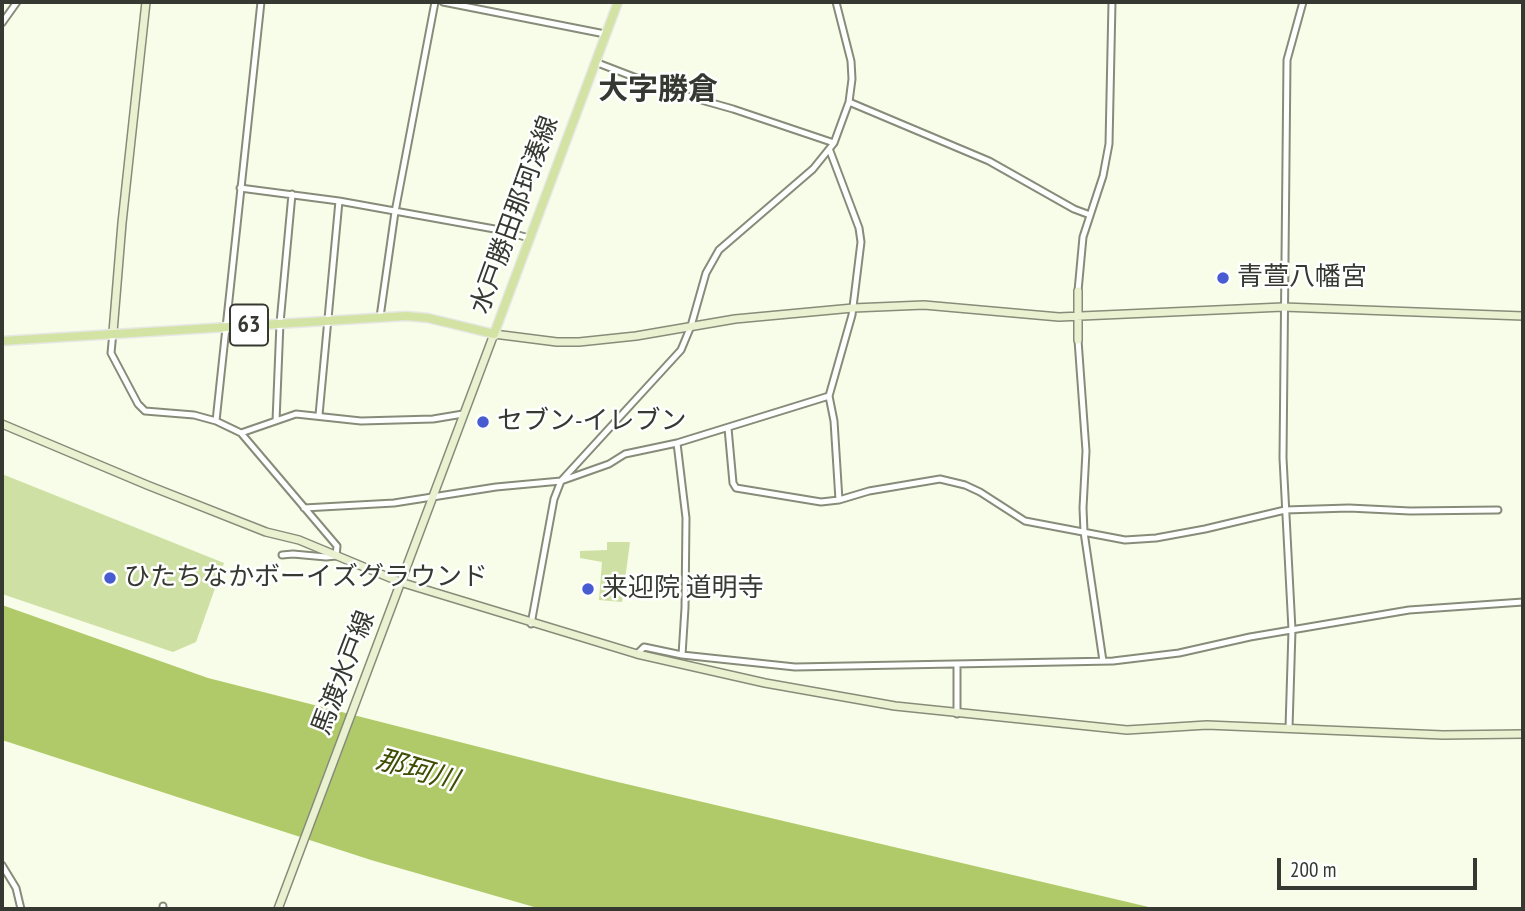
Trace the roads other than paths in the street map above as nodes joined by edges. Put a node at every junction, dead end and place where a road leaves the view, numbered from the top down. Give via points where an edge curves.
1 (17, 2) edge
2 (146, 2) edge
3 (261, 2) edge
4 (435, 2) edge
5 (443, 2) edge
6 (618, 2) edge
7 (836, 2) edge
8 (1112, 2) edge
9 (1303, 2) edge
10 (2, 23) edge
11 (605, 34) junction
12 (594, 61) junction
13 (849, 102) junction
14 (834, 143) junction
15 (830, 151) junction
16 (240, 188) junction
17 (292, 194) junction
18 (338, 201) junction
19 (395, 212) junction
20 (1090, 215) junction
21 (529, 238) junction
22 (1078, 291) joint
23 (1283, 307) junction
24 (853, 308) junction
25 (1523, 316) edge
26 (380, 317) junction
27 (1077, 317) junction
28 (327, 320) junction
29 (279, 323) junction
30 (225, 326) junction
31 (691, 326) junction
32 (113, 332) junction
33 (494, 334) junction
34 (1078, 340) joint
35 (2, 341) edge
36 (829, 396) junction
37 (463, 414) junction
38 (319, 415) junction
39 (216, 421) junction
40 (275, 421) junction
41 (2, 424) edge
42 (728, 428) junction
43 (241, 433) junction
44 (677, 443) junction
45 (561, 481) junction
46 (432, 497) junction
47 (839, 500) junction
48 (304, 508) junction
49 (1285, 510) junction
50 (1498, 510) dead end
51 (1084, 532) junction
52 (282, 555) dead end
53 (336, 556) junction
54 (400, 582) junction
55 (1523, 602) edge
56 (531, 624) junction
57 (1292, 630) junction
58 (637, 654) junction
59 (682, 655) junction
60 (1103, 661) junction
61 (957, 664) junction
62 (957, 714) junction
63 (1289, 728) junction
64 (1523, 734) edge
65 (2, 864) edge
66 (21, 909) edge
67 (278, 909) edge

1 - 10 street
2 - 32 street
3 - 16 street
4 - 19 street
5 - 11 street
6 - 11 main road, 水戸勝田那珂湊線
7 - 13 street via 851,61
8 - 20 street via 1109,144
9 - 23 street via 1287,60
11 - 12 main road, 水戸勝田那珂湊線
12 - 14 street via 673,92
12 - 21 main road, 水戸勝田那珂湊線
13 - 14 street
13 - 20 street via 989,161
14 - 15 street
15 - 24 street via 859,228
15 - 31 street via 719,250 706,273
16 - 17 street
16 - 30 street
17 - 18 street
17 - 29 street
18 - 19 street
18 - 28 street
19 - 21 street
19 - 26 street
20 - 22 street
21 - 33 main road, 水戸勝田那珂湊線
22 - 27 street
23 - 25 street
23 - 27 street
23 - 49 street
24 - 27 street via 937,305
24 - 31 street
24 - 36 street
26 - 28 main road, 水戸勝田那珂湊線 / 63
26 - 33 main road, 水戸勝田那珂湊線 / 63 via 419,316
27 - 34 street
28 - 29 main road, 水戸勝田那珂湊線 / 63
28 - 38 street
29 - 30 main road, 水戸勝田那珂湊線 / 63
29 - 40 street
30 - 32 main road, 水戸勝田那珂湊線 / 63
30 - 39 street
31 - 33 street via 579,342
31 - 45 street via 681,350
32 - 35 main road, 水戸勝田那珂湊線 / 63
32 - 39 street via 111,353 145,411
33 - 37 street, 馬渡水戸線
34 - 51 street via 1086,451
36 - 42 street
36 - 47 street
37 - 38 street via 360,421
37 - 46 street, 馬渡水戸線
38 - 40 street via 296,414
39 - 43 street
40 - 43 street
41 - 53 street
42 - 44 street
42 - 47 street via 736,488 821,502
43 - 48 street
44 - 45 street via 625,454
44 - 59 street via 686,519
45 - 46 street
45 - 56 street
46 - 48 street
46 - 54 street, 馬渡水戸線
47 - 51 street via 940,479 980,492 1026,521
48 - 53 street via 337,546
49 - 50 street
49 - 51 street via 1156,538 1125,540
49 - 57 street
51 - 60 street
52 - 53 street
53 - 54 street
54 - 56 street
54 - 67 street, 馬渡水戸線
55 - 57 street via 1409,610
56 - 58 street
57 - 60 street via 1179,653
57 - 63 street
58 - 59 street via 644,647
58 - 62 street via 831,695
59 - 61 street via 795,667
60 - 61 street
61 - 62 street
62 - 63 street via 1127,730 1207,725
63 - 64 street
65 - 66 street via 16,888

